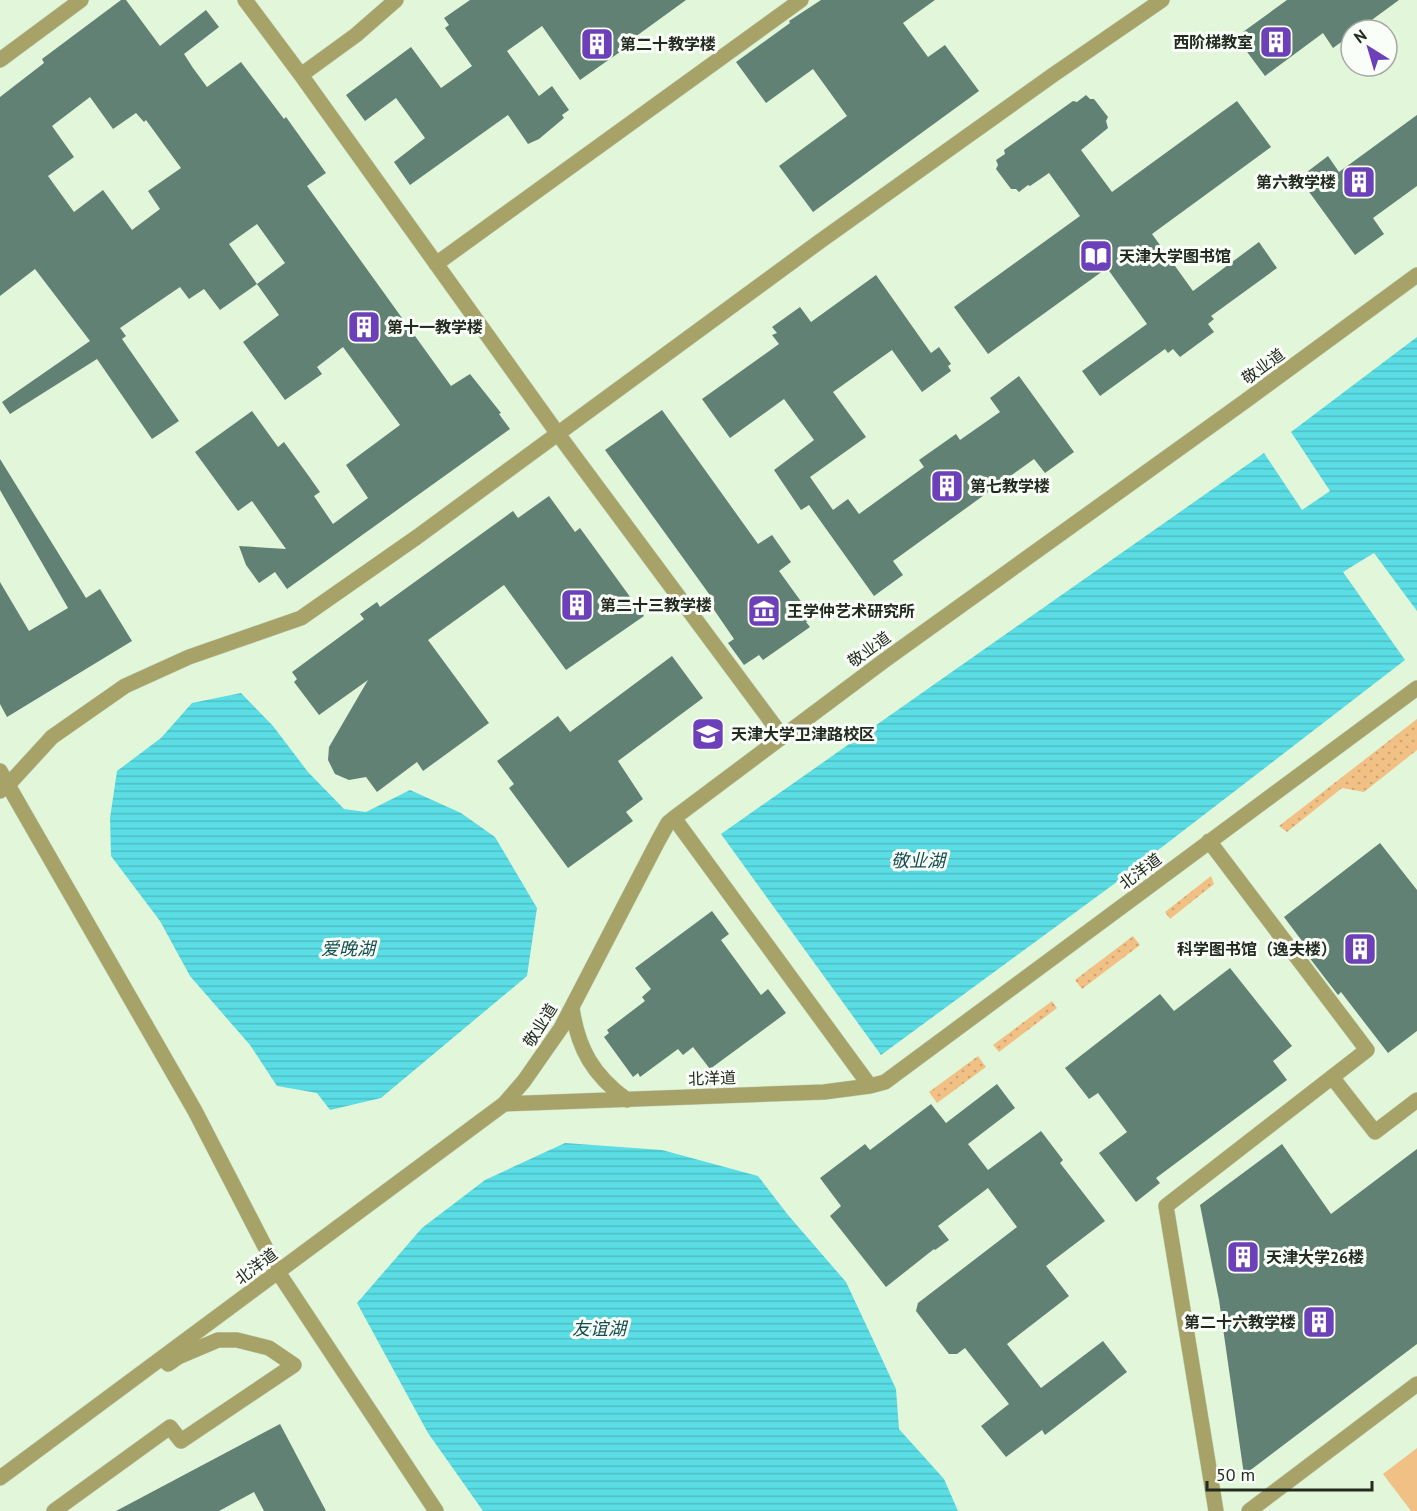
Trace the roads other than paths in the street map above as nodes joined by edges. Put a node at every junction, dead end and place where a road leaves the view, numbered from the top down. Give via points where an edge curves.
1 (81, 0) edge
2 (245, 0) edge
3 (396, 0) edge
4 (801, 0) edge
5 (1162, 0) edge
6 (0, 60) edge
7 (301, 75) junction
8 (436, 264) junction
9 (1417, 275) edge
10 (558, 434) junction
11 (1417, 688) edge
12 (782, 736) junction
13 (0, 771) edge
14 (4, 788) edge
15 (674, 818) junction
16 (1209, 841) junction
17 (572, 1008) junction
18 (1332, 1077) junction
19 (870, 1086) junction
20 (627, 1100) junction
21 (1417, 1100) edge
22 (504, 1104) junction
23 (278, 1272) junction
24 (1417, 1384) edge
25 (0, 1478) edge
26 (0, 1487) edge
27 (54, 1511) edge
28 (436, 1511) edge
29 (1216, 1511) edge
30 (1249, 1511) edge

1 - 6 street
2 - 7 street
3 - 7 street
4 - 8 street
5 - 10 street via 819,242
7 - 8 street
8 - 10 street
9 - 12 street, 敬业道
10 - 12 street
10 - 14 street via 301,618 189,657 125,686 52,736
11 - 16 street, 北洋道
12 - 15 street, 敬业道
13 - 14 street
14 - 23 street via 195,1111
15 - 17 street, 敬业道 via 658,841
15 - 19 street
16 - 18 street via 1367,1050
16 - 19 street, 北洋道 via 885,1082
17 - 20 street via 578,1038 588,1058 601,1078
17 - 22 street, 敬业道 via 544,1054
18 - 21 street via 1375,1132
18 - 29 street via 1166,1206
19 - 20 street, 北洋道 via 824,1092
20 - 22 street, 北洋道
22 - 23 street, 北洋道
23 - 25 street, 北洋道
23 - 28 street
24 - 30 street
26 - 27 street via 178,1357 202,1346 218,1340 237,1340 269,1348 294,1365 181,1441 170,1427

